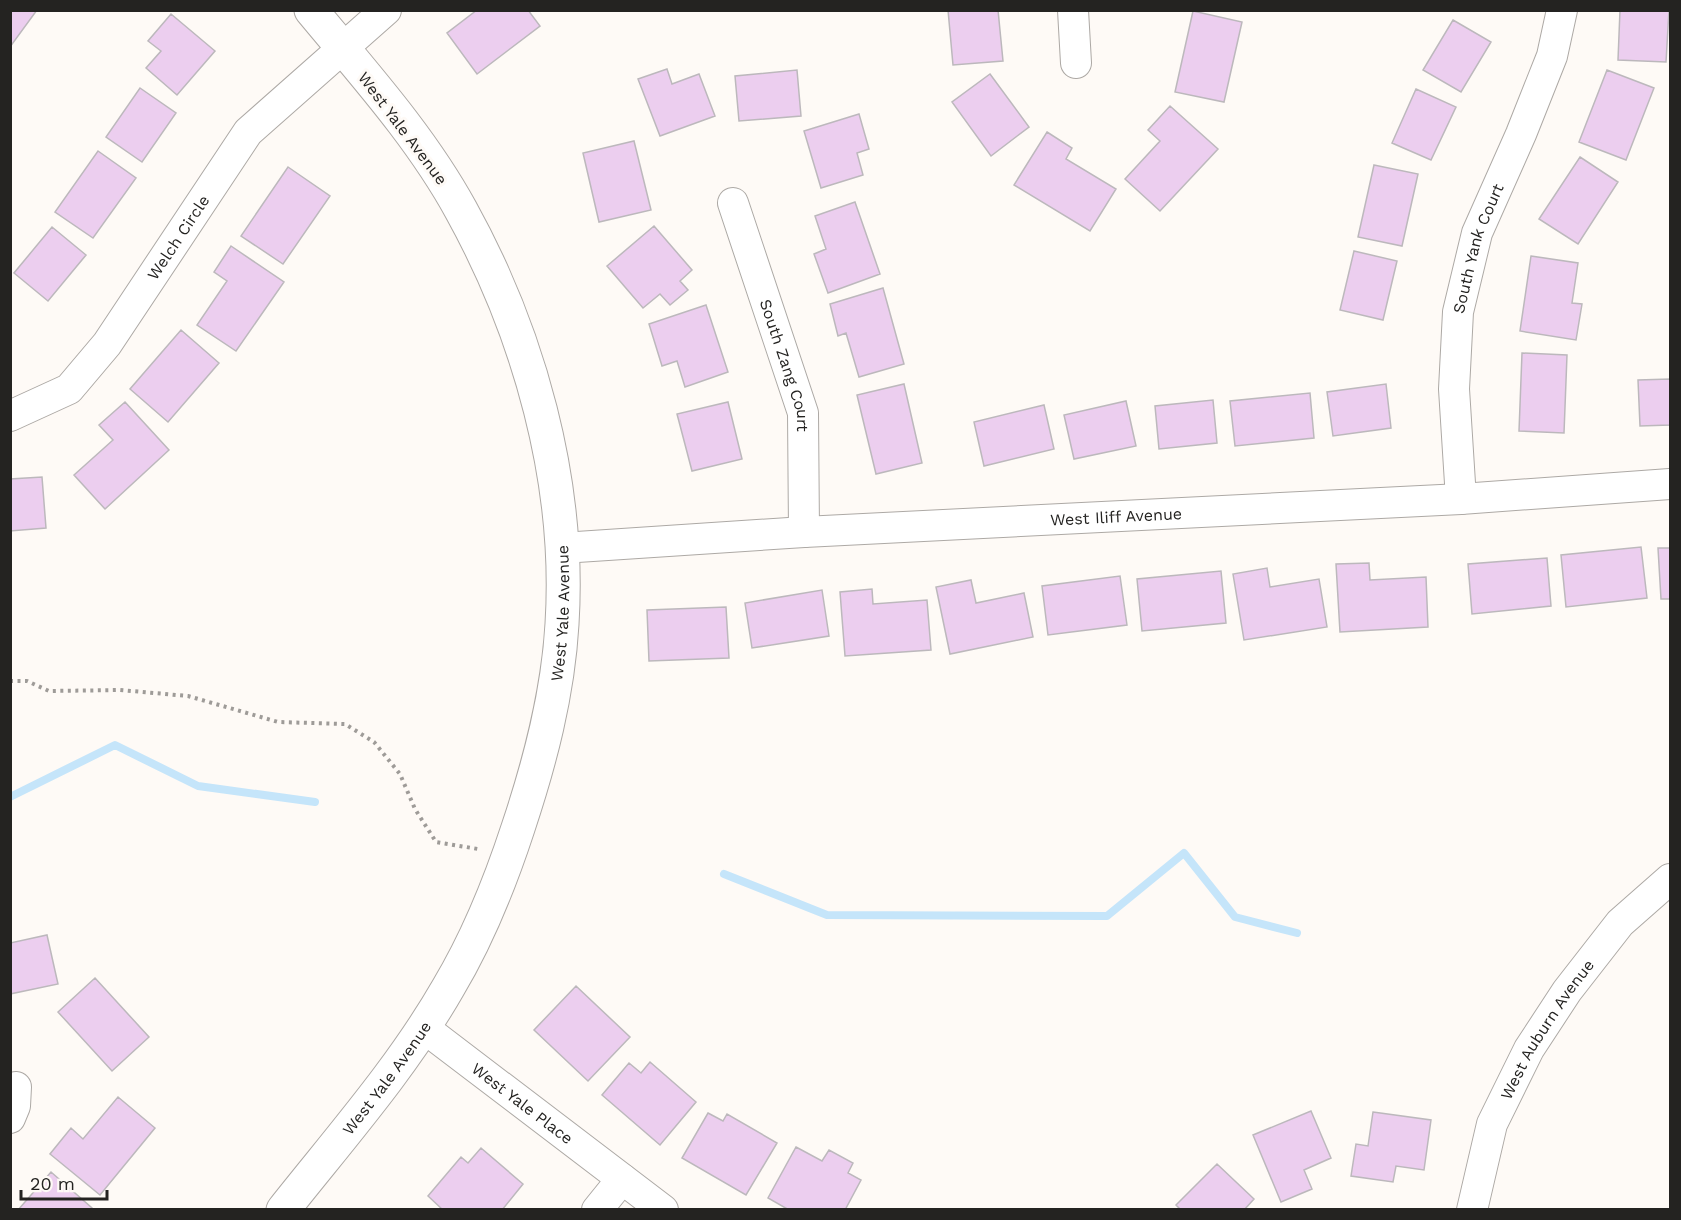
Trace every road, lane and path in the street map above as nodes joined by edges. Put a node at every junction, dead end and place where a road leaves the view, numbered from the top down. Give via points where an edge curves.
1 (311, 10) edge
2 (386, 10) edge
3 (1073, 10) edge
4 (1562, 10) edge
5 (343, 48) junction
6 (1076, 63) dead end
7 (733, 203) dead end
8 (10, 416) edge
9 (1671, 484) edge
10 (1461, 499) junction
11 (804, 532) junction
12 (562, 548) junction
13 (10, 681) edge
14 (509, 855) junction
15 (1671, 879) edge
16 (424, 1028) junction
17 (16, 1087) dead end
18 (10, 1118) edge
19 (622, 1179) junction
20 (283, 1209) edge
21 (597, 1209) edge
22 (663, 1209) edge
23 (1472, 1209) edge

1 - 5 street, West Yale Avenue
2 - 5 street, Welch Circle
3 - 6 street
4 - 10 street, South Yank Court via 1552,56 1477,233 1458,312 1454,389
5 - 8 street, Welch Circle via 248,132 107,344 69,389
5 - 12 street, West Yale Avenue via 440,175 461,210 504,302 524,352 548,441
7 - 11 street, South Zang Court via 803,413
9 - 10 street, West Iliff Avenue
10 - 11 street, West Iliff Avenue
11 - 12 street, West Iliff Avenue
12 - 14 street, West Yale Avenue via 562,625 551,708 541,754
13 - 14 path via 27,681 49,691 120,690 188,696 278,722 345,724 374,742 400,774 415,809 436,842
14 - 16 street, West Yale Avenue via 469,950
15 - 23 street, West Auburn Avenue via 1620,923 1529,1048 1492,1124
16 - 19 street, West Yale Place
16 - 20 street, West Yale Avenue
17 - 18 street
19 - 21 street
19 - 22 street, West Yale Place

